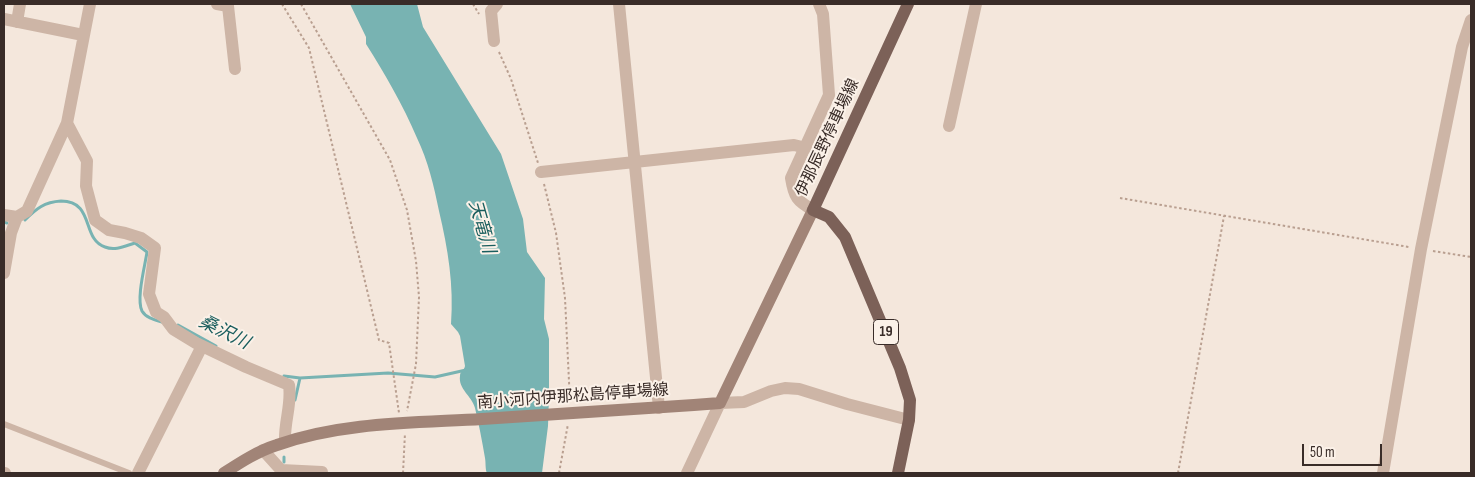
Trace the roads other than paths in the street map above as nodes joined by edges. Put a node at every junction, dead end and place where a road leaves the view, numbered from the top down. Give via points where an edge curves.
1 (20, 4) edge
2 (90, 4) edge
3 (217, 4) edge
4 (497, 4) edge
5 (619, 4) edge
6 (819, 4) edge
7 (908, 4) edge
8 (976, 4) edge
9 (4, 20) edge
10 (1471, 20) edge
11 (17, 22) junction
12 (83, 35) junction
13 (494, 40) road end
14 (235, 69) dead end
15 (67, 123) junction
16 (949, 126) dead end
17 (806, 148) junction
18 (635, 162) junction
19 (541, 172) road end
20 (813, 210) junction
21 (10, 216) edge
22 (4, 273) edge
23 (202, 346) junction
24 (720, 403) junction
25 (659, 408) junction
26 (909, 420) junction
27 (4, 424) edge
28 (285, 442) junction
29 (263, 450) junction
30 (129, 473) edge
31 (138, 473) edge
32 (224, 473) edge
33 (322, 473) edge
34 (687, 473) edge
35 (898, 473) edge
36 (1383, 473) edge

1 - 11 street
2 - 12 street
3 - 14 street via 228,6
4 - 13 street via 491,11
5 - 18 street
6 - 17 street via 823,14 828,95
7 - 20 main road, 伊那辰野停車場線
8 - 16 street
9 - 11 street
10 - 36 street via 1462,47 1421,249
11 - 12 street
12 - 15 street
15 - 21 street via 27,211
15 - 23 street via 87,162 86,186 95,220 109,230 141,238 154,248 149,294 156,312 173,328
17 - 18 street via 794,145
17 - 20 street via 791,178 799,202
18 - 19 street
18 - 25 street
20 - 24 main road
20 - 26 main road, 伊那辰野停車場線 / 19 via 829,217 845,238 900,368 910,400
21 - 22 street via 11,233
23 - 28 street via 289,384 291,396 284,430
23 - 31 street
24 - 25 main road, 南小河内伊那松島停車場線
24 - 26 street via 744,402 785,388 799,389
24 - 34 street
25 - 28 main road, 南小河内伊那松島停車場線 via 407,423 334,431
26 - 35 main road, 伊那辰野停車場線 / 19
27 - 30 lane
28 - 29 main road, 南小河内伊那松島停車場線
29 - 32 main road, 南小河内伊那松島停車場線
29 - 33 street via 281,470

